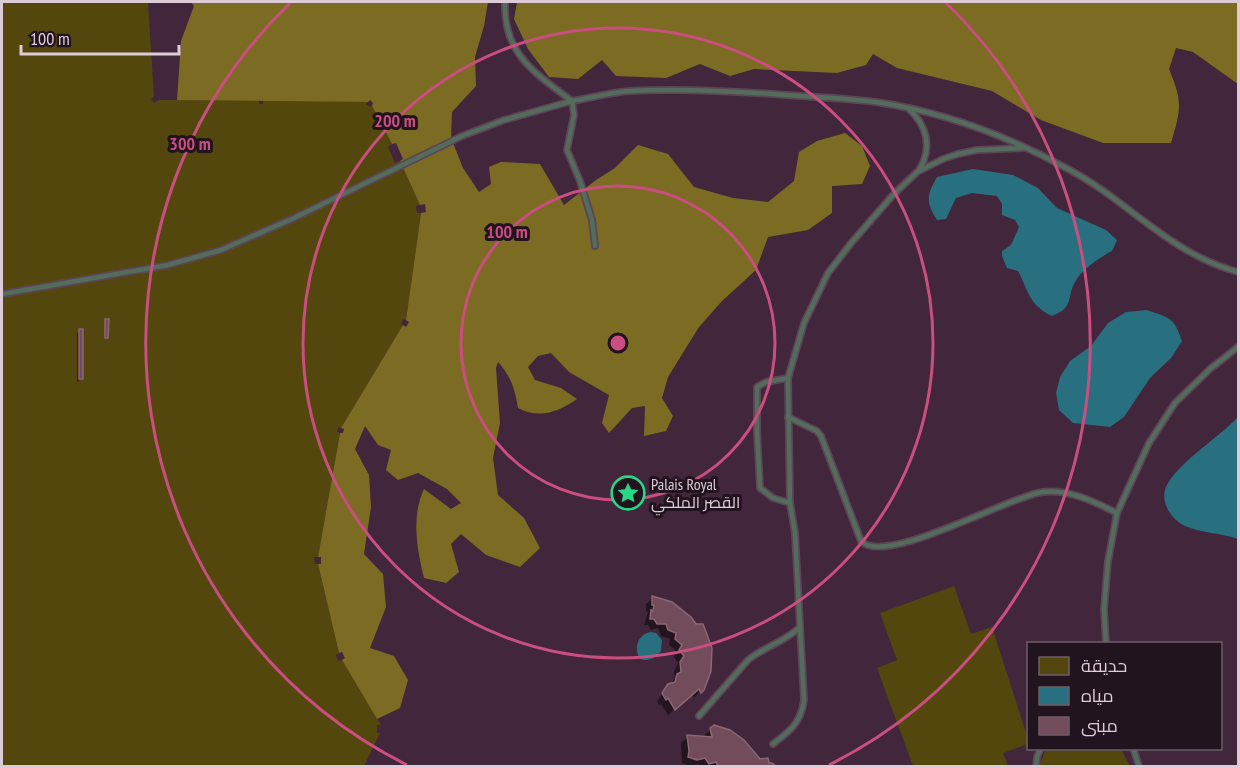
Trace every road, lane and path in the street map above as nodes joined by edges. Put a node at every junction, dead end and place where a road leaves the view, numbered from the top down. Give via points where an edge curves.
1 (505, 2) edge
2 (572, 101) junction
3 (907, 108) junction
4 (1025, 148) junction
5 (917, 172) junction
6 (595, 246) dead end
7 (1239, 274) edge
8 (2, 294) edge
9 (1239, 347) edge
10 (788, 378) junction
11 (788, 417) junction
12 (790, 503) junction
13 (1117, 513) junction
14 (799, 628) junction
15 (1106, 642) edge
16 (699, 716) dead end
17 (772, 744) dead end
18 (1040, 750) edge
19 (1134, 750) edge
20 (1036, 766) edge
21 (1139, 766) edge

1 - 2 lane via 507,29 520,58
2 - 3 lane via 628,91 713,89
2 - 6 lane via 574,115 567,150 592,220
2 - 8 lane via 462,136 221,250 168,265
3 - 4 lane via 961,121
3 - 5 lane via 920,120 926,134 927,151
4 - 5 lane via 976,150 943,159
4 - 7 lane via 1070,170 1165,238
5 - 10 lane via 828,273 804,323
9 - 13 lane via 1175,403 1149,443
10 - 11 lane
10 - 12 lane via 757,387 756,420 759,486 773,498
11 - 12 lane
11 - 13 lane via 821,436 861,541 869,547 906,542 1044,492 1075,495
12 - 14 lane
13 - 15 lane via 1108,561
14 - 16 lane via 748,660
14 - 17 lane via 803,712 792,730
18 - 20 lane
19 - 21 lane

